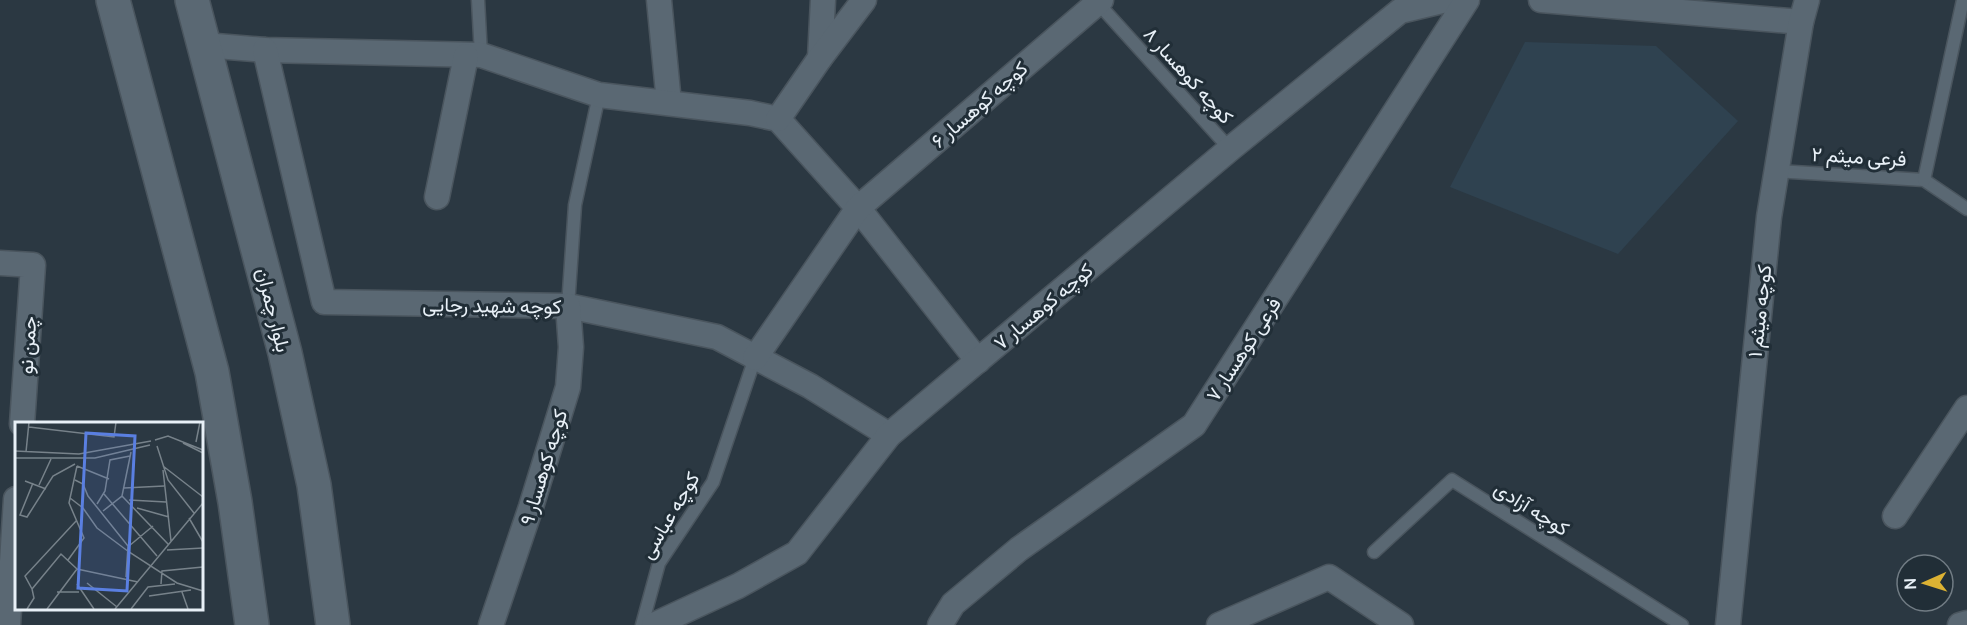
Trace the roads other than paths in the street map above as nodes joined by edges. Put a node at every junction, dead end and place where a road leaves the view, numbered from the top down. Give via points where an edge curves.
1 (113, 0) edge
2 (192, 0) edge
3 (478, 0) edge
4 (659, 0) edge
5 (823, 0) edge
6 (864, 0) edge
7 (1446, 0) edge
8 (1467, 0) edge
9 (1541, 0) edge
10 (1963, 0) edge
11 (1098, 1) edge
12 (1395, 5) edge
13 (1804, 11) edge
14 (204, 45) junction
15 (265, 50) junction
16 (474, 55) junction
17 (820, 58) junction
18 (599, 95) junction
19 (669, 103) junction
20 (778, 119) junction
21 (1230, 149) junction
22 (1776, 171) junction
23 (1924, 180) junction
24 (437, 197) dead end
25 (858, 208) junction
26 (1967, 209) edge
27 (0, 263) edge
28 (568, 306) junction
29 (755, 358) junction
30 (978, 361) junction
31 (1967, 408) edge
32 (22, 422) edge
33 (889, 435) junction
34 (15, 515) edge
35 (1895, 516) dead end
36 (1374, 552) dead end
37 (1967, 623) edge
38 (8, 625) edge
39 (252, 625) edge
40 (333, 625) edge
41 (491, 625) edge
42 (642, 625) edge
43 (654, 625) edge
44 (940, 625) edge
45 (1219, 625) edge
46 (1401, 625) edge
47 (1682, 625) edge
48 (1728, 625) edge
49 (1960, 625) edge

1 - 39 main road via 212,372
2 - 14 main road, بلوار چمران
3 - 16 lane
4 - 19 street
5 - 17 street
6 - 17 street
7 - 12 street, کوچه کوهسار ۷
8 - 44 street, فرعی کوهسار ۷ via 1194,425 1019,549 953,604
9 - 13 street
10 - 23 lane
11 - 21 lane, کوچه کوهسار ۸
11 - 25 street, کوچه کوهسار ۶
12 - 21 street, کوچه کوهسار ۷
13 - 22 street, کوچه میثم ۱
14 - 15 street
14 - 40 main road, بلوار چمران via 285,353 314,485
15 - 16 street
15 - 28 street, کوچه شهید رجایی via 324,302
16 - 18 street
16 - 24 street
17 - 20 street
18 - 19 street
18 - 28 lane via 574,205
19 - 20 street
20 - 25 street
21 - 30 street, کوچه کوهسار ۷
22 - 23 lane, فرعی میثم ۲
22 - 48 street, کوچه میثم ۱
23 - 26 lane, فرعی میثم ۲
25 - 29 street, کوچه کوهسار ۶
25 - 30 street
27 - 32 street, چمن نو via 33,266
28 - 29 street, کوچه شهید رجایی via 717,337
28 - 41 street, کوچه کوهسار ۹ via 568,387
29 - 33 street, کوچه شهید رجایی via 810,386
29 - 42 lane, کوچه عباسی via 713,482 659,563
30 - 33 street, کوچه کوهسار ۷
31 - 35 street
33 - 43 street, کوچه کوهسار ۷ via 797,553
34 - 38 street
36 - 47 lane, کوچه آزادی via 1452,480
37 - 49 street
45 - 46 street via 1329,577

